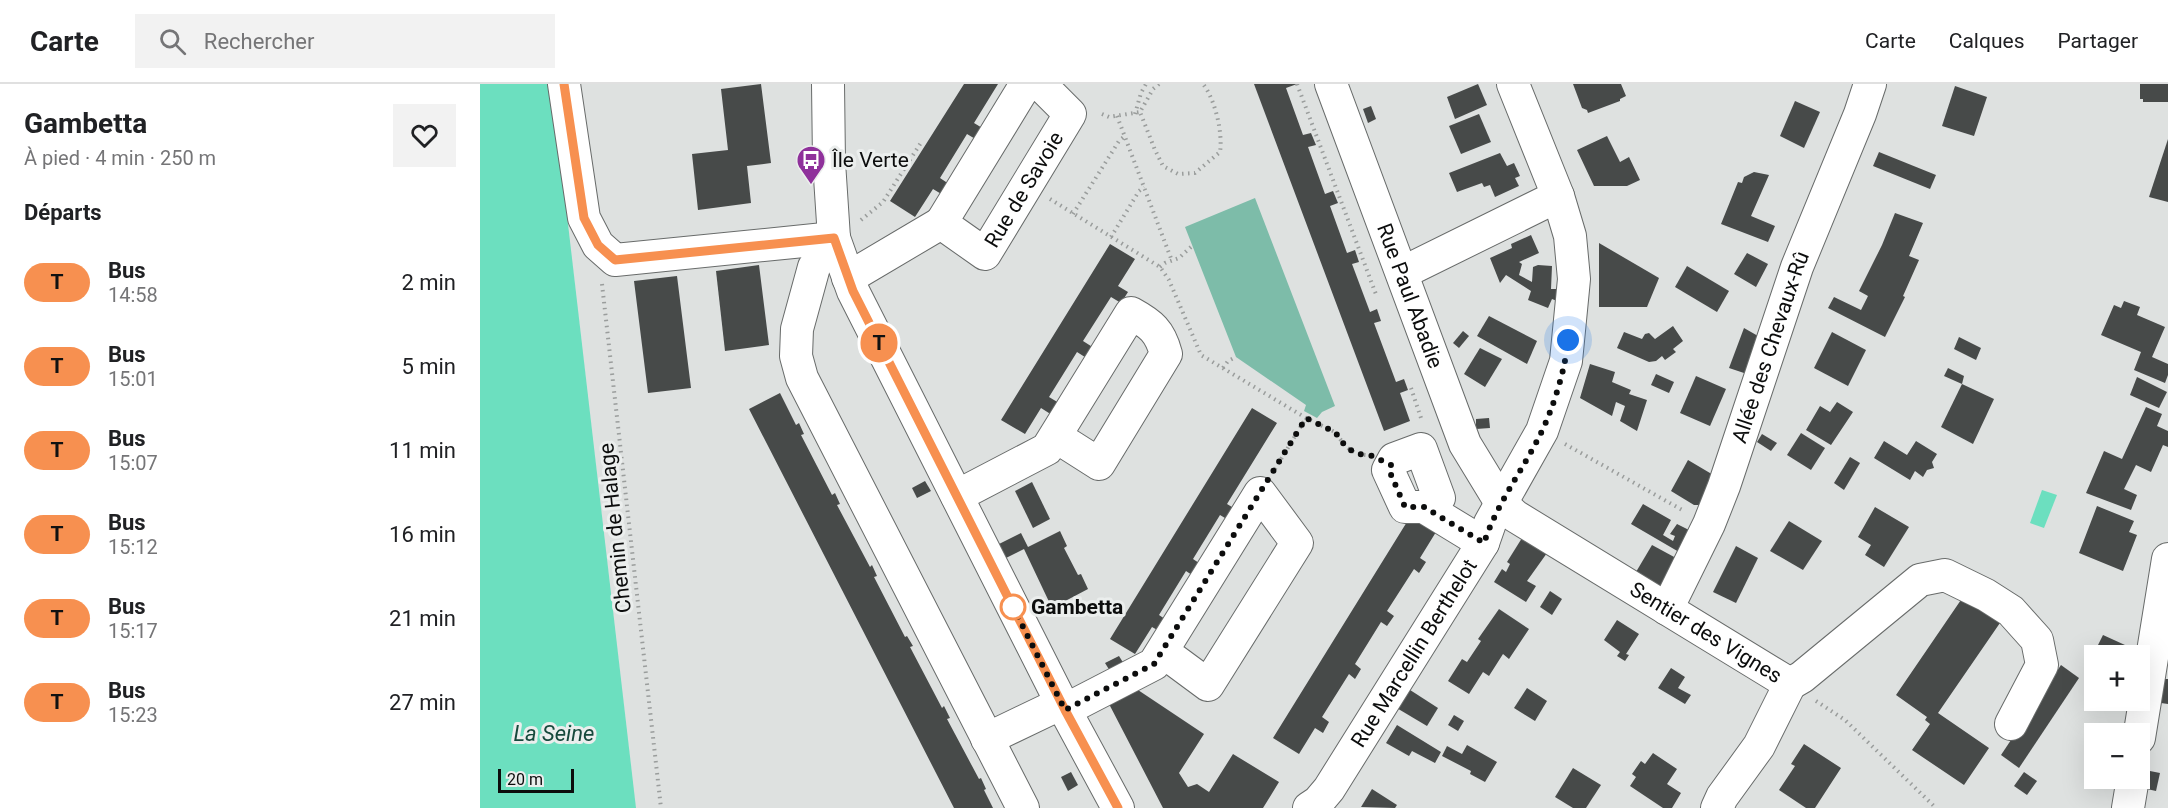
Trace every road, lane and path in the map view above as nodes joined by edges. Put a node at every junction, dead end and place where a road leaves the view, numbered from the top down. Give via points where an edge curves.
1 (564, 84) edge
2 (828, 84) edge
3 (1026, 84) edge
4 (1040, 84) edge
5 (1146, 84) edge
6 (1159, 84) edge
7 (1204, 84) edge
8 (1297, 84) edge
9 (1331, 84) edge
10 (1513, 84) edge
11 (1870, 84) edge
12 (1137, 113) junction
13 (1102, 114) dead end
14 (1117, 116) junction
15 (1125, 136) junction
16 (922, 141) dead end
17 (1144, 188) junction
18 (1558, 196) junction
19 (1049, 199) dead end
20 (1074, 214) junction
21 (941, 224) junction
22 (591, 232) junction
23 (1111, 237) junction
24 (834, 238) junction
25 (1192, 246) dead end
26 (1172, 261) junction
27 (1160, 267) junction
28 (1402, 273) junction
29 (848, 278) junction
30 (1381, 307) dead end
31 (1236, 357) dead end
32 (1223, 368) junction
33 (1410, 385) dead end
34 (1306, 418) junction
35 (1542, 431) junction
36 (1055, 436) dead end
37 (1421, 449) junction
38 (1391, 465) junction
39 (1260, 493) junction
40 (957, 496) junction
41 (1502, 503) junction
42 (1424, 507) junction
43 (1709, 524) junction
44 (1484, 543) junction
45 (2168, 559) edge
46 (1667, 609) junction
47 (1162, 651) junction
48 (1790, 684) junction
49 (1064, 706) junction
50 (2141, 723) edge
51 (2011, 724) dead end
52 (987, 739) junction
53 (2131, 789) edge
54 (661, 808) edge
55 (1023, 808) edge
56 (1118, 808) edge
57 (1309, 808) edge
58 (1717, 808) edge
59 (1936, 808) edge
60 (2128, 808) edge

1 - 22 street
2 - 24 street
3 - 21 street
4 - 21 street, Rue de Savoie via 1070,114 985,254
5 - 12 path
6 - 12 path
7 - 12 path via 1219,123 1220,152 1195,173 1178,174 1163,166
8 - 30 path
9 - 28 street, Rue Paul Abadie
10 - 18 street, Rue Marcellin Berthelot
11 - 43 street, Allée des Chevaux-Rû via 1797,267
12 - 14 path
13 - 14 path
14 - 15 path
15 - 17 path
15 - 20 path
16 - 24 path via 883,201 850,230
17 - 23 path
17 - 26 path
18 - 28 street
18 - 35 street, Rue Marcellin Berthelot via 1570,236 1574,279 1566,361
19 - 20 path
20 - 23 path
21 - 29 street
22 - 24 street via 615,260
22 - 54 path, Chemin de Halage
23 - 27 path
24 - 29 street
24 - 52 street via 814,267 797,329 796,356 802,378
25 - 26 path
26 - 27 path
27 - 32 path via 1201,355
28 - 41 street, Rue Paul Abadie via 1465,444
29 - 40 street
31 - 32 path
32 - 34 path
33 - 37 path via 1425,435
34 - 38 path via 1335,432 1357,454 1370,455
34 - 39 path
35 - 41 street, Rue Marcellin Berthelot
35 - 43 path
36 - 40 street via 1047,449
37 - 38 street via 1394,459
37 - 42 street via 1440,498
38 - 42 street via 1389,470 1405,507
39 - 47 street
39 - 47 street via 1297,543 1208,685
40 - 49 street
41 - 44 street, Rue Marcellin Berthelot
41 - 46 street, Sentier des Vignes via 1515,516
42 - 44 street
43 - 46 street, Allée des Chevaux-Rû
44 - 57 street, Rue Marcellin Berthelot via 1329,789
45 - 50 street
46 - 48 street, Sentier des Vignes
47 - 49 street via 1154,664
48 - 51 street via 1920,580 1945,575 2011,611 2037,640 2042,665
48 - 58 street, Sentier des Vignes via 1759,746
48 - 59 path via 1845,720
49 - 52 street
49 - 56 street
52 - 55 street
53 - 60 street

